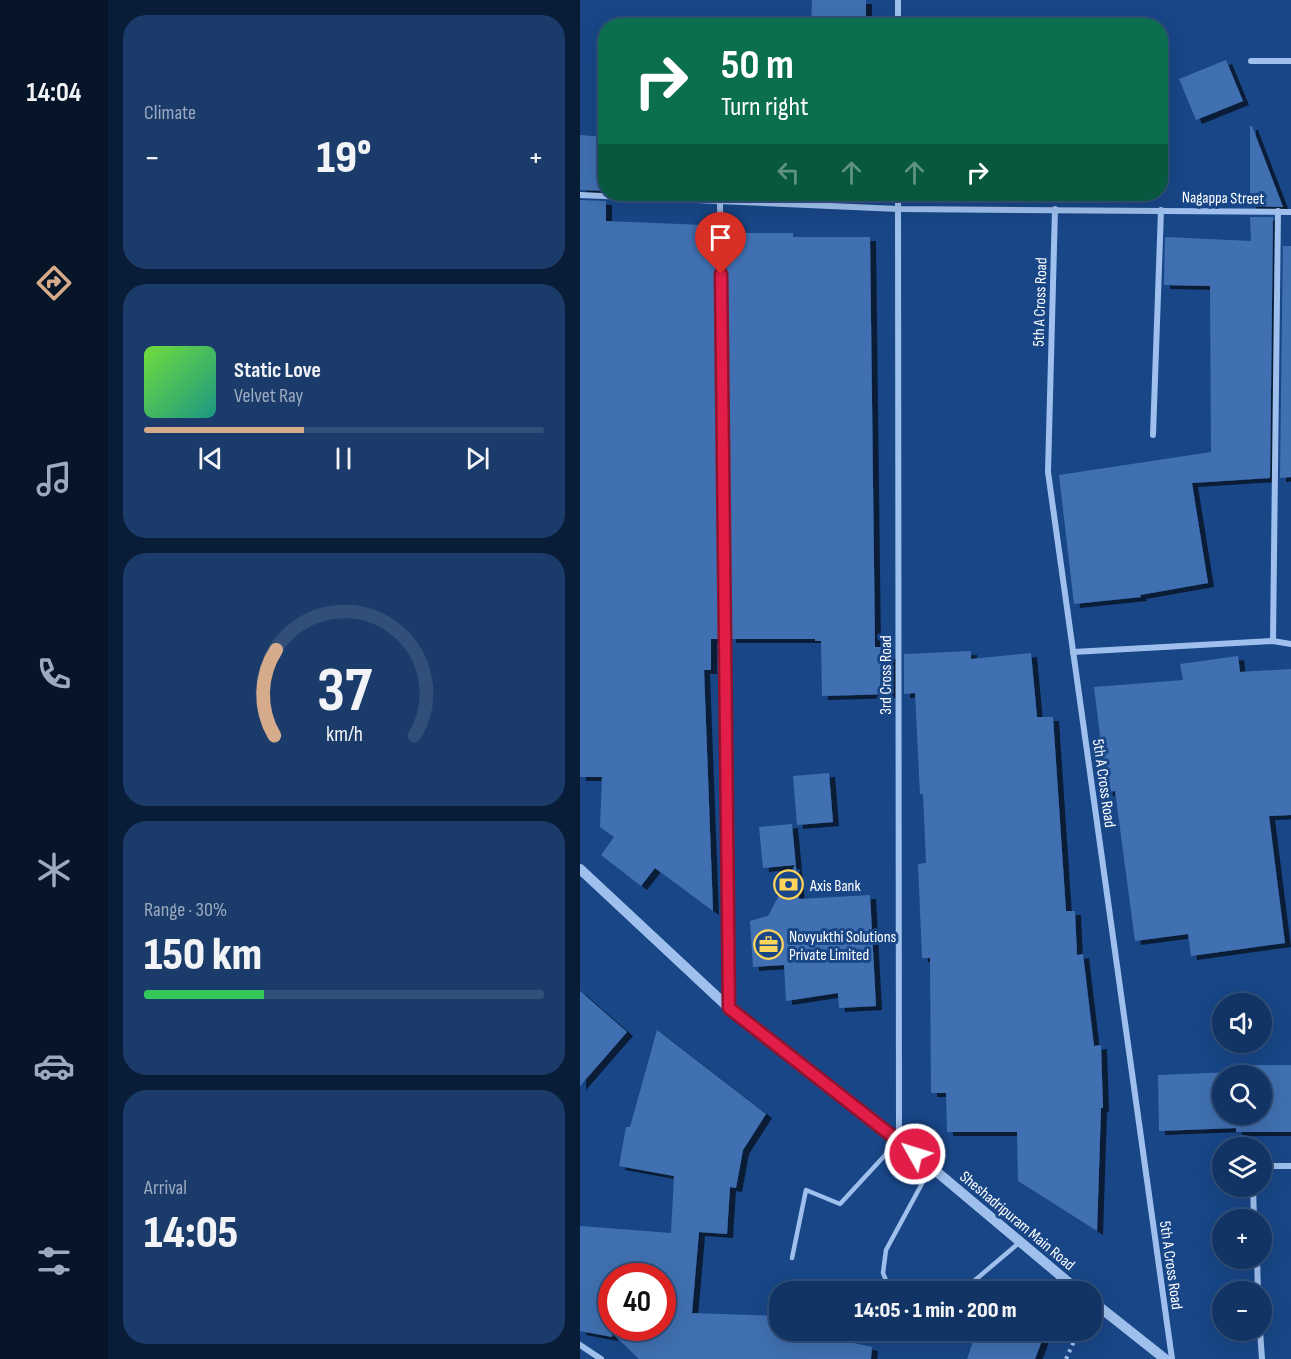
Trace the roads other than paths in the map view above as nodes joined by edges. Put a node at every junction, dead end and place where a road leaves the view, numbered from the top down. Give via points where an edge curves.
1 (898, 0) edge
2 (898, 18) edge
3 (1251, 60) dead end
4 (1291, 61) edge
5 (580, 195) edge
6 (598, 196) edge
7 (685, 201) edge
8 (898, 201) edge
9 (720, 203) junction
10 (898, 209) junction
11 (1055, 209) junction
12 (1161, 210) junction
13 (1278, 211) junction
14 (1291, 212) edge
15 (1153, 435) dead end
16 (1273, 641) junction
17 (1291, 644) edge
18 (1073, 652) junction
19 (580, 869) edge
20 (729, 1008) junction
21 (899, 1140) junction
22 (1272, 1166) edge
23 (1291, 1166) edge
24 (931, 1167) junction
25 (1020, 1242) junction
26 (792, 1258) dead end
27 (886, 1281) edge
28 (974, 1281) edge
29 (1067, 1281) edge
30 (1102, 1309) edge
31 (1261, 1341) edge
32 (580, 1345) edge
33 (601, 1359) edge
34 (1165, 1359) edge
35 (1172, 1359) edge
36 (1262, 1359) edge

1 - 2 street
3 - 4 street
5 - 6 street, Nagappa Street
7 - 9 street, Nagappa Street
8 - 10 street, 3rd Cross Road
9 - 10 street, Nagappa Street
9 - 20 street
10 - 11 street, Nagappa Street
10 - 21 street, 3rd Cross Road
11 - 12 street, Nagappa Street
11 - 18 street, 5th A Cross Road via 1048,472
12 - 13 street, Nagappa Street
12 - 15 street
13 - 14 street, Nagappa Street
13 - 16 street
16 - 17 street
16 - 18 street
18 - 35 street, 5th A Cross Road
19 - 20 street, Sheshadripuram Main Road
20 - 21 street, Sheshadripuram Main Road
21 - 24 street, Sheshadripuram Main Road
21 - 26 lane via 840,1204 806,1190
22 - 23 street
24 - 25 street, Sheshadripuram Main Road
24 - 27 lane via 886,1250 883,1273
25 - 28 lane
25 - 29 street, Sheshadripuram Main Road
30 - 34 street
31 - 36 street
32 - 33 street

